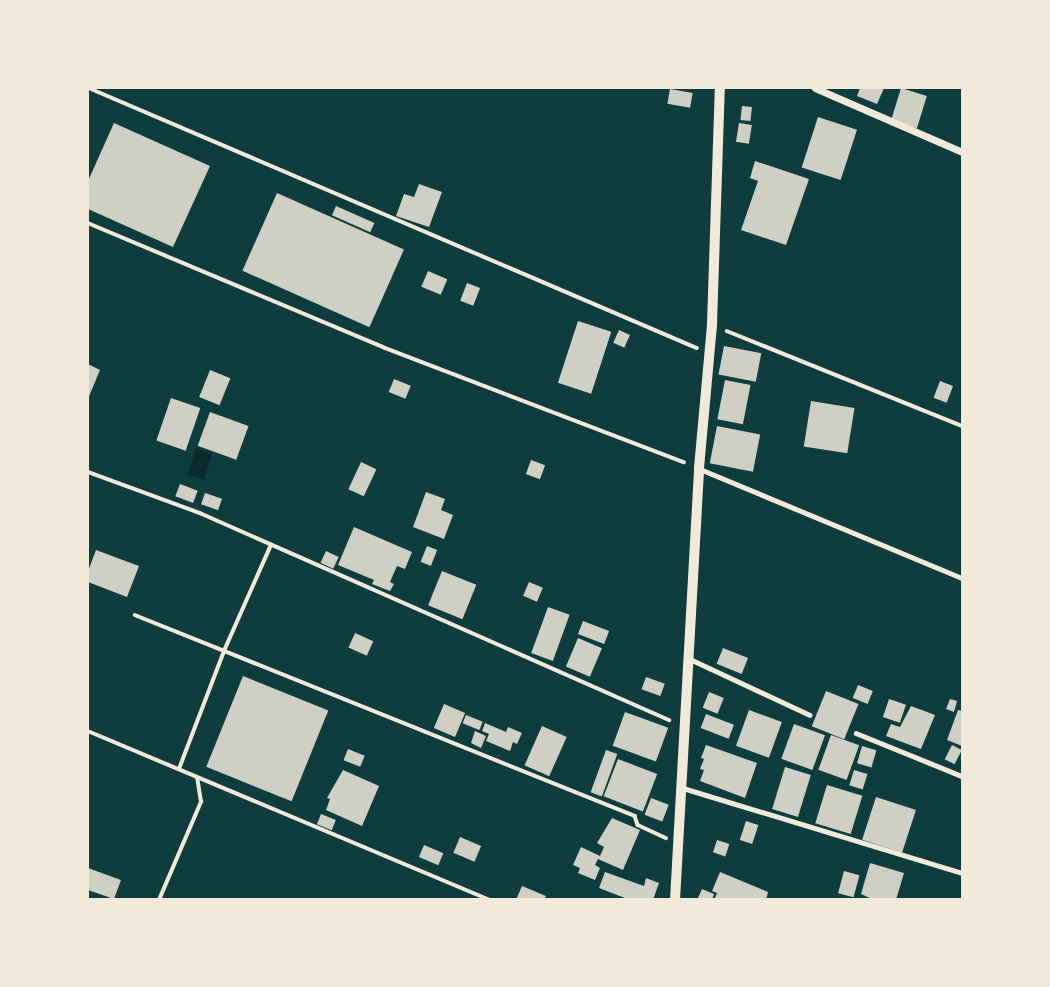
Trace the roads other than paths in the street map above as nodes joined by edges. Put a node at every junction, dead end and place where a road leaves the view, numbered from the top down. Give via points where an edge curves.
1 (720, 88) edge
2 (815, 88) edge
3 (962, 152) edge
4 (699, 468) junction
5 (962, 578) edge
6 (690, 659) junction
7 (810, 715) dead end
8 (856, 733) dead end
9 (962, 776) edge
10 (679, 787) junction
11 (962, 873) edge
12 (675, 900) edge

1 - 4 street via 712,324
2 - 3 street
4 - 5 lane
4 - 6 street
6 - 7 lane
6 - 10 street
8 - 9 lane
10 - 11 lane
10 - 12 street

